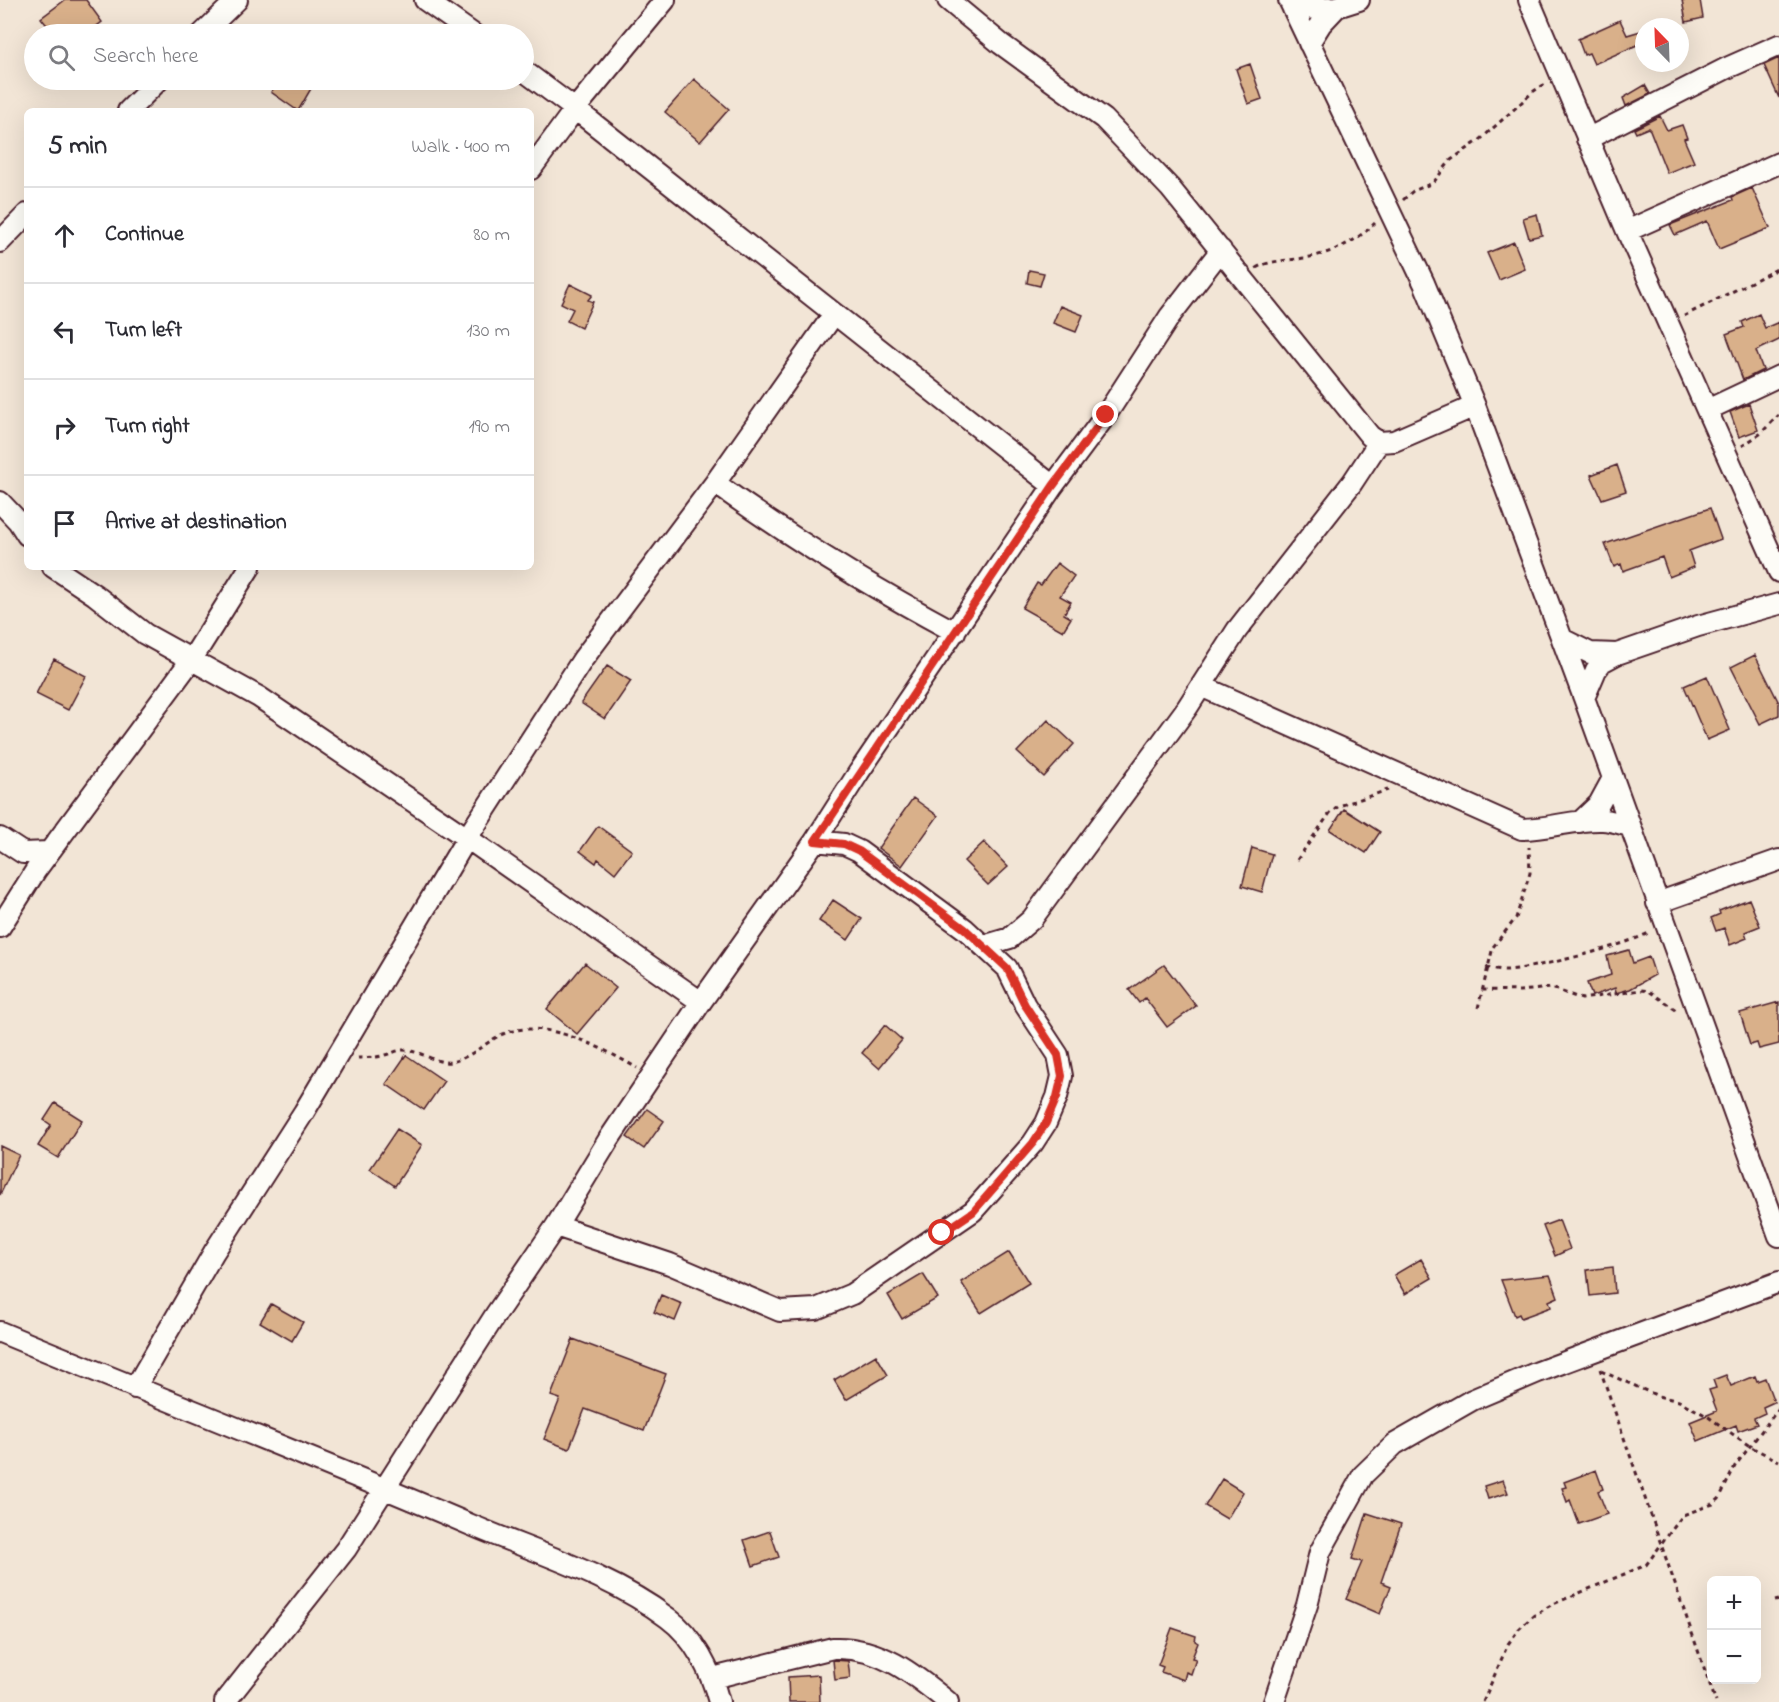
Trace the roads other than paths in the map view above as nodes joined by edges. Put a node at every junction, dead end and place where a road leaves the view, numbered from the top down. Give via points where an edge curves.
1 (237, 0) edge
2 (425, 0) edge
3 (665, 0) edge
4 (948, 0) edge
5 (1359, 0) edge
6 (1529, 0) edge
7 (1291, 5) edge
8 (1337, 7) junction
9 (212, 24) edge
10 (459, 24) edge
11 (1309, 43) junction
12 (1779, 45) edge
13 (534, 78) edge
14 (149, 90) edge
15 (131, 108) edge
16 (575, 109) junction
17 (1587, 139) junction
18 (1779, 163) edge
19 (534, 164) edge
20 (24, 217) edge
21 (1627, 231) junction
22 (0, 242) edge
23 (1221, 250) junction
24 (834, 314) junction
25 (1779, 376) edge
26 (1475, 406) junction
27 (1707, 410) junction
28 (1379, 442) junction
29 (715, 483) junction
30 (1053, 486) junction
31 (0, 502) edge
32 (24, 530) edge
33 (1774, 548) edge
34 (58, 570) edge
35 (248, 570) edge
36 (1779, 572) edge
37 (1779, 604) edge
38 (955, 632) junction
39 (1562, 639) junction
40 (1617, 654) junction
41 (192, 659) junction
42 (1201, 686) junction
43 (1584, 698) junction
44 (1612, 780) junction
45 (1580, 822) junction
46 (1629, 826) junction
47 (0, 838) edge
48 (467, 838) junction
49 (815, 841) junction
50 (50, 852) junction
51 (1779, 860) edge
52 (1657, 903) junction
53 (0, 927) edge
54 (983, 946) junction
55 (701, 1002) junction
56 (556, 1226) junction
57 (1779, 1236) edge
58 (1779, 1282) edge
59 (0, 1332) edge
60 (135, 1388) junction
61 (387, 1488) junction
62 (713, 1678) junction
63 (225, 1702) edge
64 (719, 1702) edge
65 (948, 1702) edge
66 (1274, 1702) edge

1 - 9 street
2 - 10 street
3 - 16 street
4 - 23 street via 1000,44 1104,118
5 - 8 street
6 - 17 street
7 - 8 street
7 - 11 street
8 - 11 street
11 - 26 street via 1390,210
12 - 17 street
13 - 16 street
14 - 15 street
16 - 19 street
16 - 24 street
17 - 21 street
18 - 21 street
20 - 22 street
21 - 27 street
23 - 28 street via 1370,436
23 - 30 street via 1170,316 1106,415
24 - 29 street
24 - 30 street
25 - 27 street
26 - 28 street via 1394,441
26 - 39 street
27 - 33 street
28 - 42 street via 1352,483 1237,630
29 - 38 street via 780,530 862,581
29 - 48 street via 583,658
30 - 38 street
31 - 32 street
33 - 36 street
34 - 41 street via 145,634
35 - 41 street
37 - 40 street
38 - 49 street
39 - 40 street via 1590,653
39 - 43 street
40 - 43 street via 1602,662
41 - 48 street via 259,697
41 - 50 street
42 - 45 street via 1522,829
42 - 54 street via 1032,919 1010,938
43 - 44 street
44 - 45 street via 1599,804
44 - 46 street
45 - 46 street via 1605,819
46 - 52 street
47 - 50 street via 24,853
48 - 55 street
48 - 60 street
49 - 54 street via 844,844 859,851
49 - 55 street
50 - 53 street
51 - 52 street
52 - 57 street
54 - 56 street via 1007,968 1025,1005 1058,1055 1062,1076 1057,1097 1033,1143 973,1212 852,1294 816,1309 780,1311 670,1264
55 - 56 street
56 - 61 street
58 - 66 street via 1593,1350 1472,1400 1395,1444 1363,1475 1320,1552 1307,1605
59 - 60 street
60 - 61 street
61 - 62 street via 629,1594 670,1619 695,1647
61 - 63 street via 346,1549
62 - 64 street
62 - 65 street via 832,1648 846,1648 893,1660

